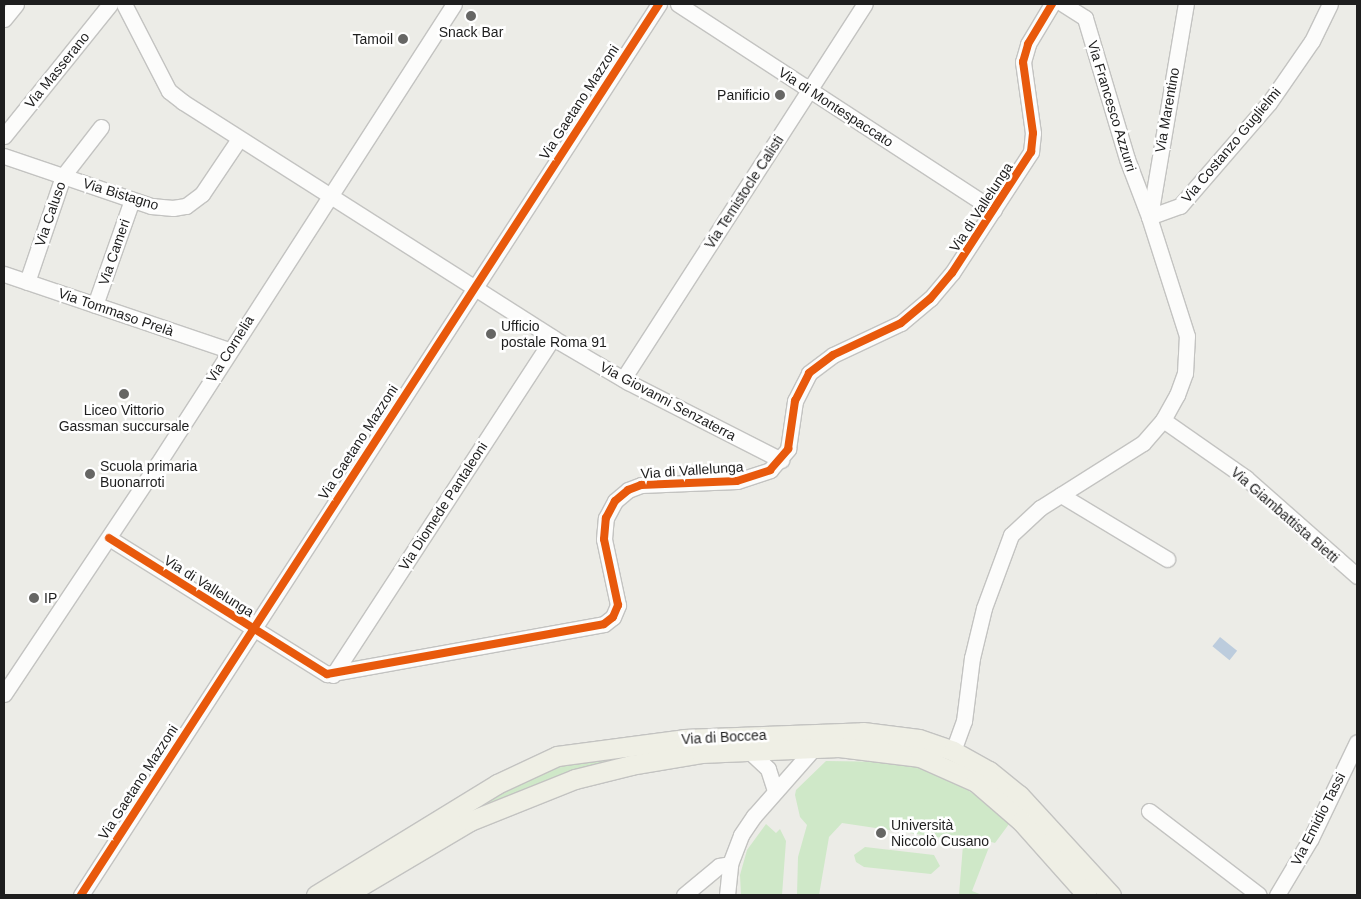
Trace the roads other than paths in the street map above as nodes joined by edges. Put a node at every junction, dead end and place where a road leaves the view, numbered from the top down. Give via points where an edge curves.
1 (16, 4) edge
2 (110, 4) edge
3 (124, 4) edge
4 (454, 4) edge
5 (659, 4) edge
6 (678, 4) edge
7 (865, 4) edge
8 (1052, 4) edge
9 (1063, 4) edge
10 (1186, 4) edge
11 (1330, 4) edge
12 (4, 19) edge
13 (810, 90) junction
14 (101, 128) dead end
15 (4, 136) edge
16 (239, 139) junction
17 (4, 156) edge
18 (63, 176) junction
19 (328, 197) junction
20 (132, 200) junction
21 (994, 210) junction
22 (1149, 218) junction
23 (4, 274) edge
24 (27, 282) junction
25 (473, 288) junction
26 (95, 305) junction
27 (553, 338) junction
28 (229, 350) junction
29 (623, 379) junction
30 (1163, 420) junction
31 (781, 460) junction
32 (1061, 495) junction
33 (109, 538) junction
34 (1167, 559) dead end
35 (1357, 576) edge
36 (252, 628) junction
37 (334, 675) junction
38 (4, 694) edge
39 (814, 740) junction
40 (1357, 742) edge
41 (749, 751) junction
42 (953, 751) junction
43 (775, 791) junction
44 (1149, 811) dead end
45 (730, 864) junction
46 (81, 895) edge
47 (316, 895) edge
48 (345, 895) edge
49 (684, 895) edge
50 (727, 895) edge
51 (1087, 895) edge
52 (1110, 895) edge
53 (1259, 895) edge
54 (1278, 895) edge

1 - 12 street
2 - 15 street, Via Masserano
3 - 16 street via 169,91
4 - 19 street, Via Cornelia
5 - 25 street, Via Gaetano Mazzoni
6 - 13 street, Via di Montespaccato
7 - 13 street, Via Temistocle Calisti
8 - 21 street, Via di Vallelunga via 1028,44 1023,62 1033,146
9 - 22 street, Via Francesco Azzurri via 1085,18 1127,159
10 - 22 street, Via Marentino
11 - 22 street, Via Costanzo Guglielmi via 1312,41 1251,124 1180,206
13 - 21 street, Via di Montespaccato
13 - 29 street, Via Temistocle Calisti
14 - 18 street, Via Caluso
16 - 19 street
16 - 20 street, Via Bistagno via 207,188 190,204 166,208
17 - 18 street, Via Bistagno
18 - 20 street, Via Bistagno
18 - 24 street, Via Caluso
19 - 25 street, Via Giovanni Senzaterra
19 - 28 street, Via Cornelia
20 - 26 street, Via Cameri
21 - 31 street, Via di Vallelunga via 952,273 922,307 901,323 824,361 806,377 795,401 789,445
22 - 30 street via 1187,336 1184,372
23 - 24 street, Via Tommaso Prelà
24 - 26 street, Via Tommaso Prelà
25 - 27 street, Via Giovanni Senzaterra
25 - 36 street, Via Gaetano Mazzoni
26 - 28 street, Via Tommaso Prelà
27 - 29 street, Via Giovanni Senzaterra
27 - 37 street, Via Diomede Pantaleoni
28 - 33 street, Via Cornelia
29 - 31 street, Via Giovanni Senzaterra
30 - 32 street via 1143,443
30 - 35 street, Via Giambattista Bietti via 1253,484
31 - 37 street, Via di Vallelunga via 764,473 744,480 654,483 635,487 619,497 606,518 604,539 618,605 613,618 604,624
32 - 34 street
32 - 42 street via 1022,523 1004,549 979,626 964,721
33 - 36 street, Via di Vallelunga
33 - 38 street, Via Cornelia
36 - 37 street, Via di Vallelunga via 318,672
36 - 46 street, Via Gaetano Mazzoni
39 - 41 main road, Via di Boccea
39 - 42 main road, Via di Boccea via 901,735
39 - 43 street
39 - 47 main road, Via di Boccea via 684,739 557,756 503,780
39 - 51 main road, Via di Boccea via 908,754 969,778 1003,802
40 - 54 street, Via Emidio Tassi via 1311,838
41 - 43 street via 768,769
41 - 48 main road, Via di Boccea via 649,761 558,785 463,825
42 - 52 main road, Via di Boccea via 990,771 1018,795
43 - 45 street via 745,828
44 - 53 street
45 - 49 street via 719,866
45 - 50 street

